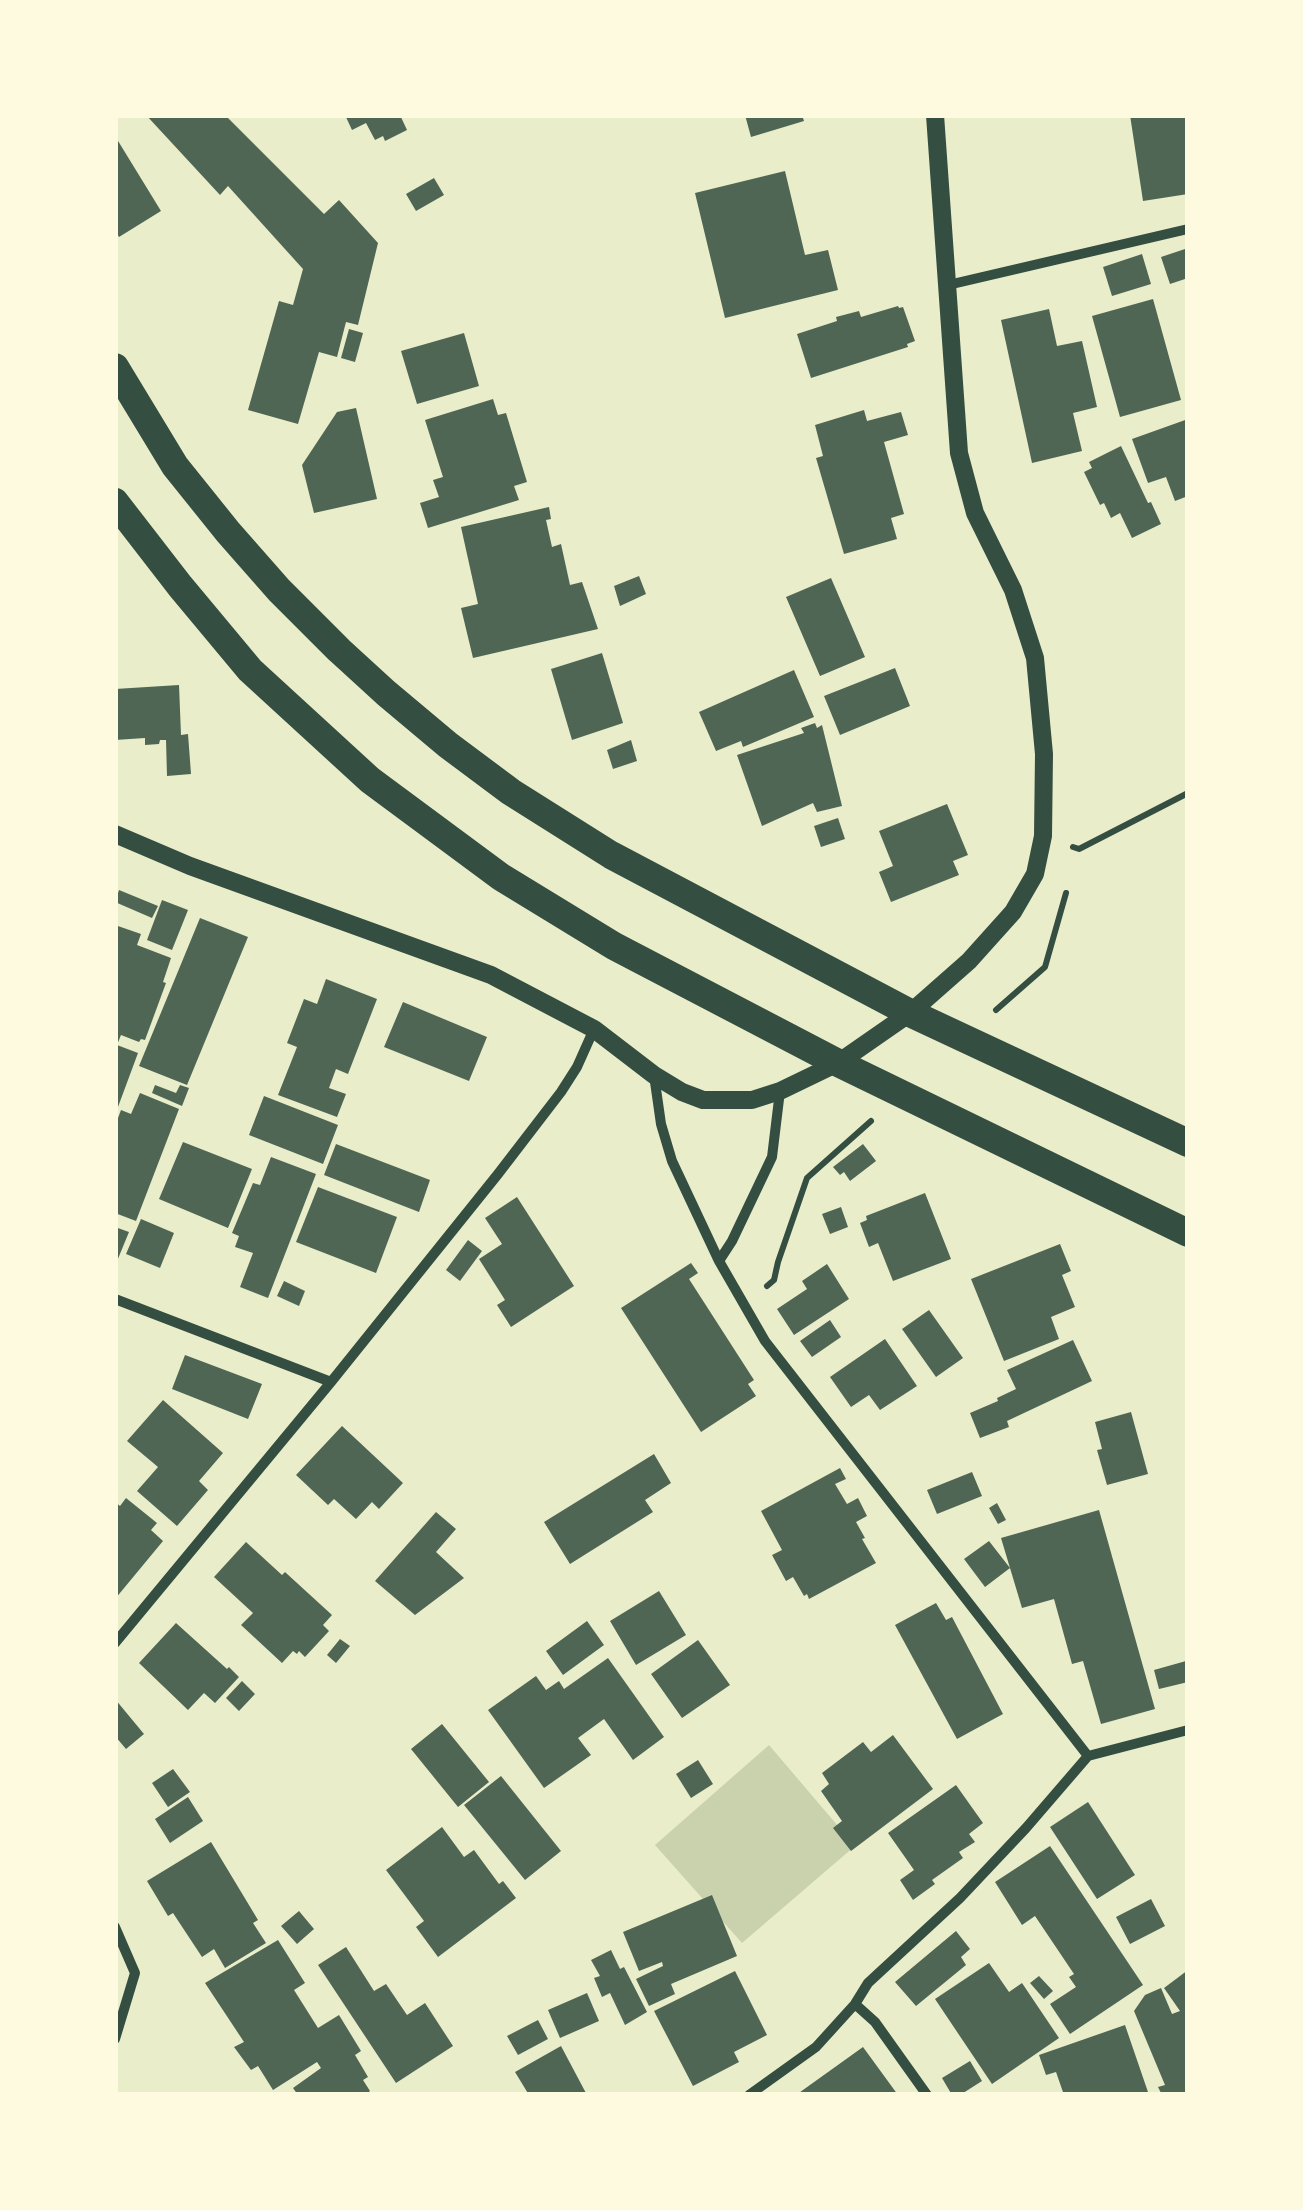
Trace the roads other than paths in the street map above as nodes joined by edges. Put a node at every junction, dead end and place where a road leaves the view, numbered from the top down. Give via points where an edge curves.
1 (935, 115) edge
2 (1188, 228) edge
3 (948, 285) junction
4 (115, 368) edge
5 (115, 502) edge
6 (115, 834) edge
7 (910, 1012) junction
8 (594, 1029) junction
9 (838, 1063) junction
10 (654, 1074) junction
11 (780, 1091) junction
12 (1188, 1143) edge
13 (1188, 1234) edge
14 (719, 1261) junction
15 (115, 1299) edge
16 (331, 1382) junction
17 (115, 1642) edge
18 (1188, 1730) edge
19 (1088, 1756) junction
20 (115, 1927) edge
21 (855, 2004) junction
22 (115, 2039) edge
23 (749, 2095) edge
24 (927, 2095) edge

1 - 3 street
2 - 3 street
3 - 7 street via 959,454 975,513 1013,590 1034,658 1044,754 1043,836 1035,874 1013,912
4 - 7 highway via 175,466 228,532 338,650 448,745 611,855
5 - 9 highway via 250,670 370,780 502,878 614,946
6 - 8 street via 490,975
7 - 9 street
7 - 12 highway
8 - 10 street
8 - 16 street via 561,1092
9 - 11 street
9 - 13 highway
10 - 11 street via 703,1100 752,1100
10 - 14 street via 672,1160
11 - 14 street via 772,1157
14 - 19 street via 764,1341
15 - 16 street
16 - 17 street
18 - 19 street
19 - 21 street
20 - 22 street via 136,1974
21 - 23 street via 816,2047
21 - 24 street

